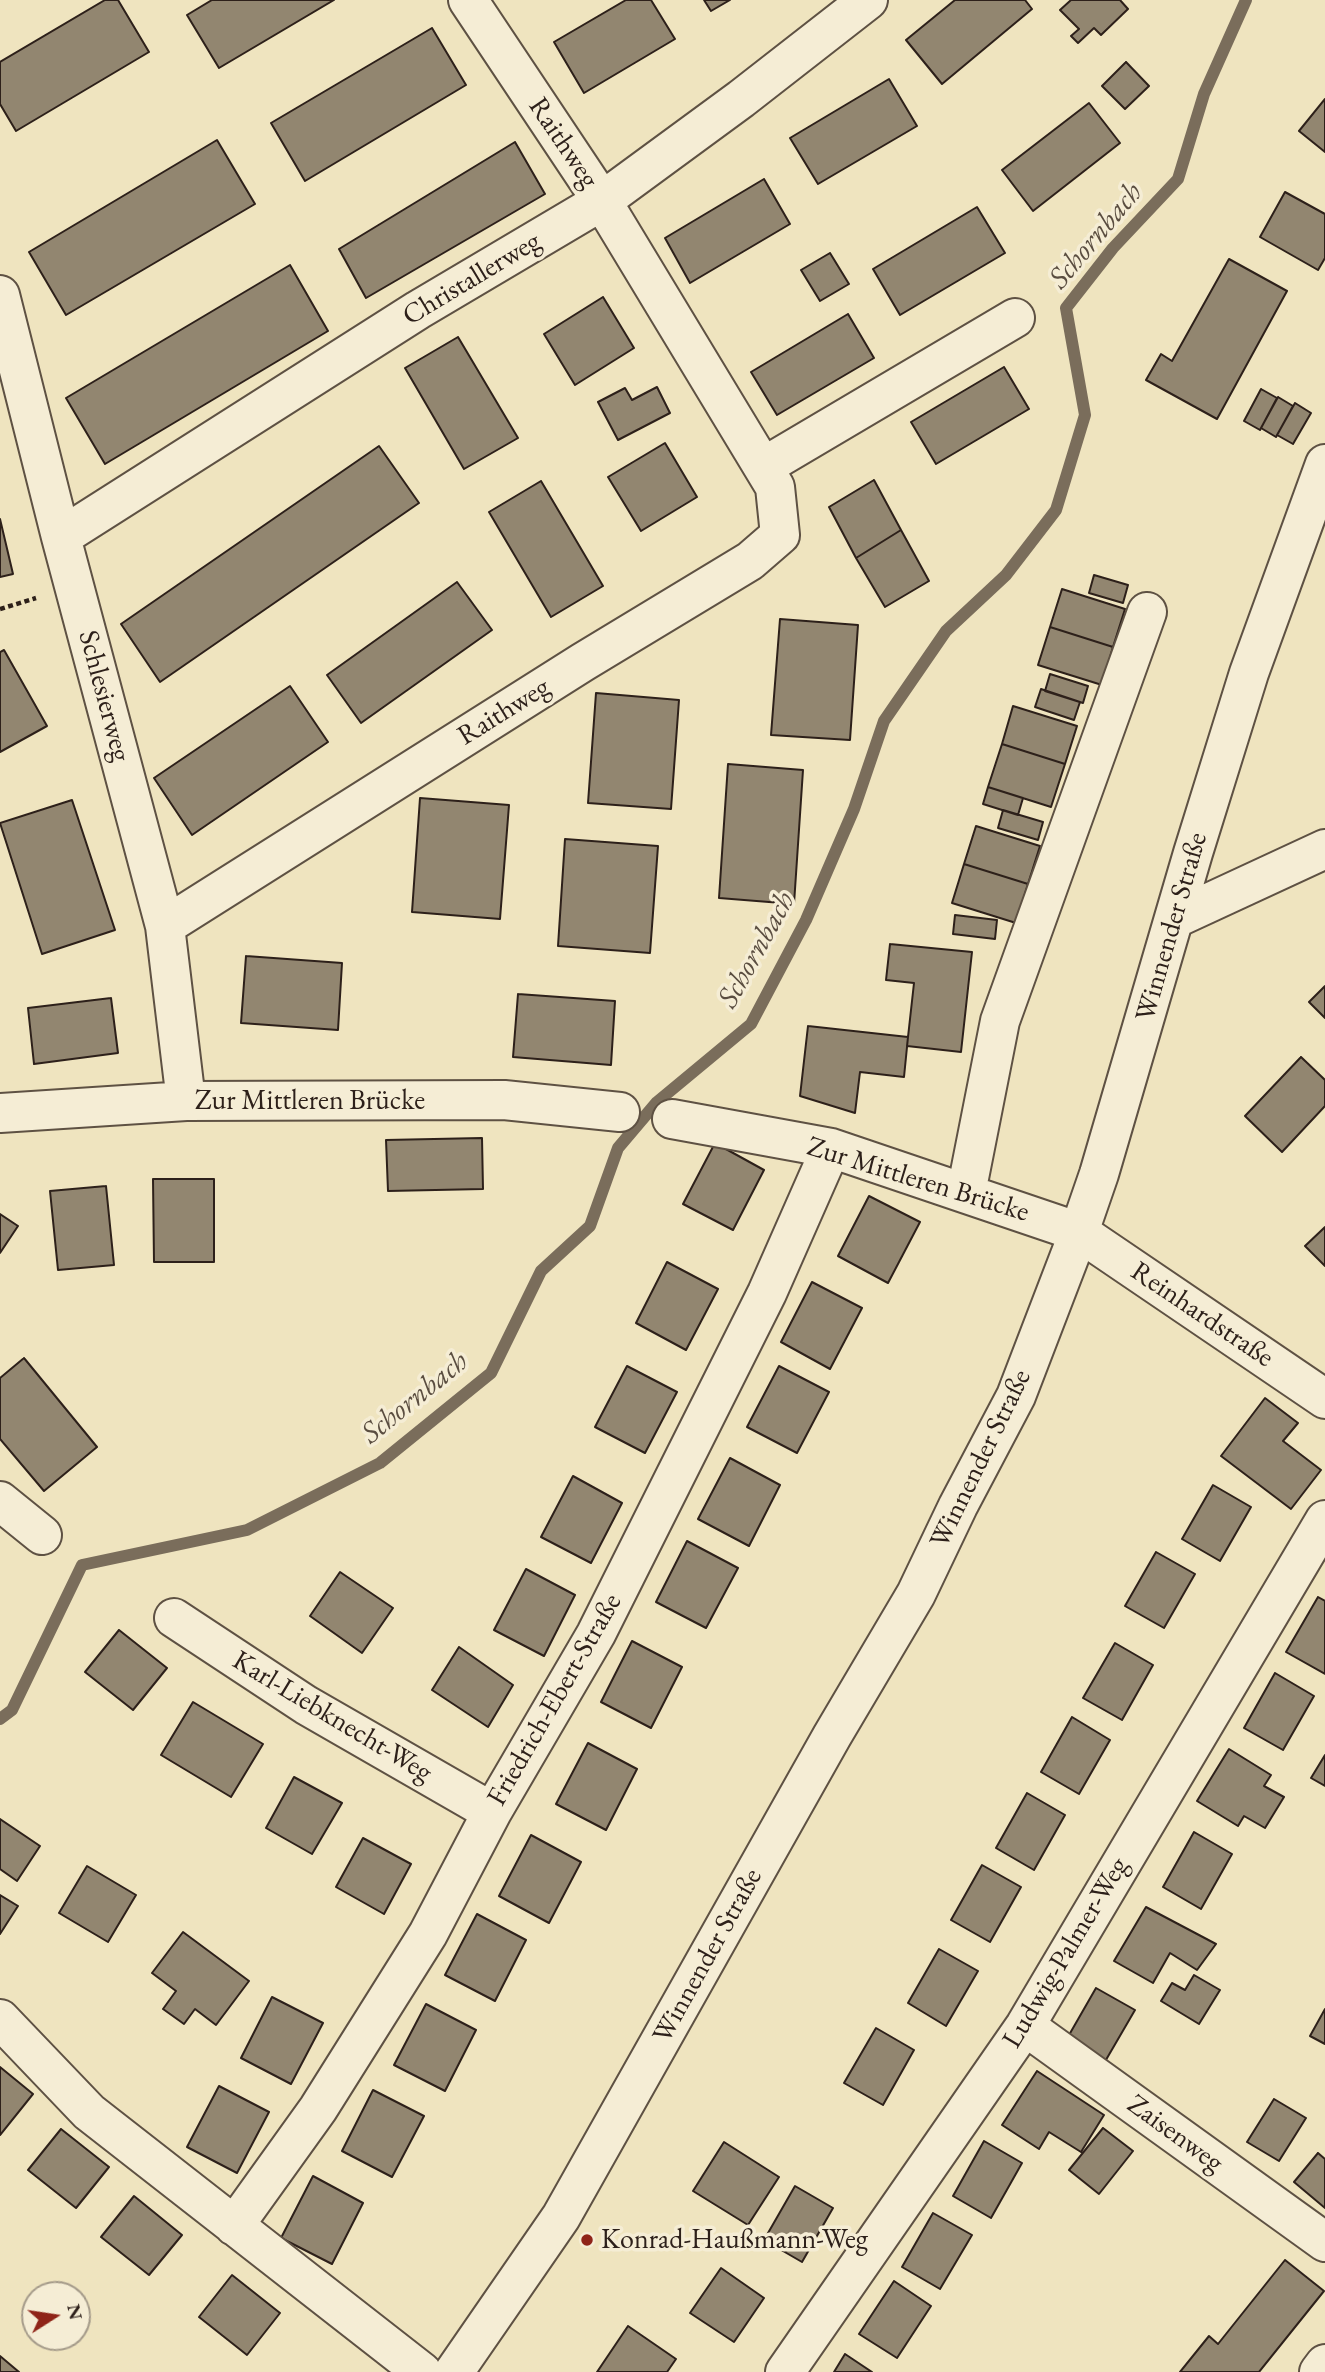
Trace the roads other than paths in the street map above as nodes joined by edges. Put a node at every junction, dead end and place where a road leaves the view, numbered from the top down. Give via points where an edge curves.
1 (468, 0) edge
2 (868, 0) edge
3 (603, 201) junction
4 (0, 295) edge
5 (1015, 318) dead end
6 (1325, 464) edge
7 (763, 467) junction
8 (61, 537) junction
9 (1147, 612) dead end
10 (1325, 849) edge
11 (1174, 919) junction
12 (165, 926) junction
13 (186, 1101) junction
14 (620, 1112) dead end
15 (0, 1113) edge
16 (672, 1119) dead end
17 (831, 1148) junction
18 (966, 1193) junction
19 (1080, 1231) junction
20 (1325, 1399) edge
21 (0, 1501) edge
22 (1325, 1520) edge
23 (42, 1535) dead end
24 (174, 1618) dead end
25 (492, 1812) junction
26 (0, 2019) edge
27 (1025, 2026) junction
28 (234, 2226) junction
29 (1325, 2242) edge
30 (1325, 2364) edge
31 (422, 2372) edge
32 (454, 2372) edge
33 (785, 2372) edge
34 (1319, 2372) edge

1 - 3 street, Raithweg
2 - 3 street, Christallerweg
3 - 7 street, Raithweg
3 - 8 street, Christallerweg via 418,310
4 - 8 street, Schlesierweg
5 - 7 street
6 - 11 street, Winnender Straße via 1249,673
7 - 12 street, Raithweg via 775,487 780,535 750,561
8 - 12 street, Schlesierweg
9 - 18 street via 1000,1021
10 - 11 street
11 - 19 street, Winnender Straße
12 - 13 street, Schlesierweg
13 - 14 street, Zur Mittleren Brücke via 504,1100
13 - 15 street, Zur Mittleren Brücke
16 - 17 street, Zur Mittleren Brücke
17 - 18 street, Zur Mittleren Brücke
17 - 25 street, Friedrich-Ebert-Straße via 767,1293 666,1498 596,1634
18 - 19 street, Zur Mittleren Brücke
19 - 20 street, Reinhardstraße
19 - 32 street, Winnender Straße via 1016,1396 916,1594 561,2217
21 - 23 street
22 - 27 street, Ludwig-Palmer-Weg
24 - 25 street, Karl-Liebknecht-Weg via 306,1705
25 - 28 street, Friedrich-Ebert-Straße via 428,1934 318,2109
26 - 28 street via 89,2112
27 - 29 street, Zaisenweg
27 - 33 street, Ludwig-Palmer-Weg
28 - 31 street
30 - 34 street

